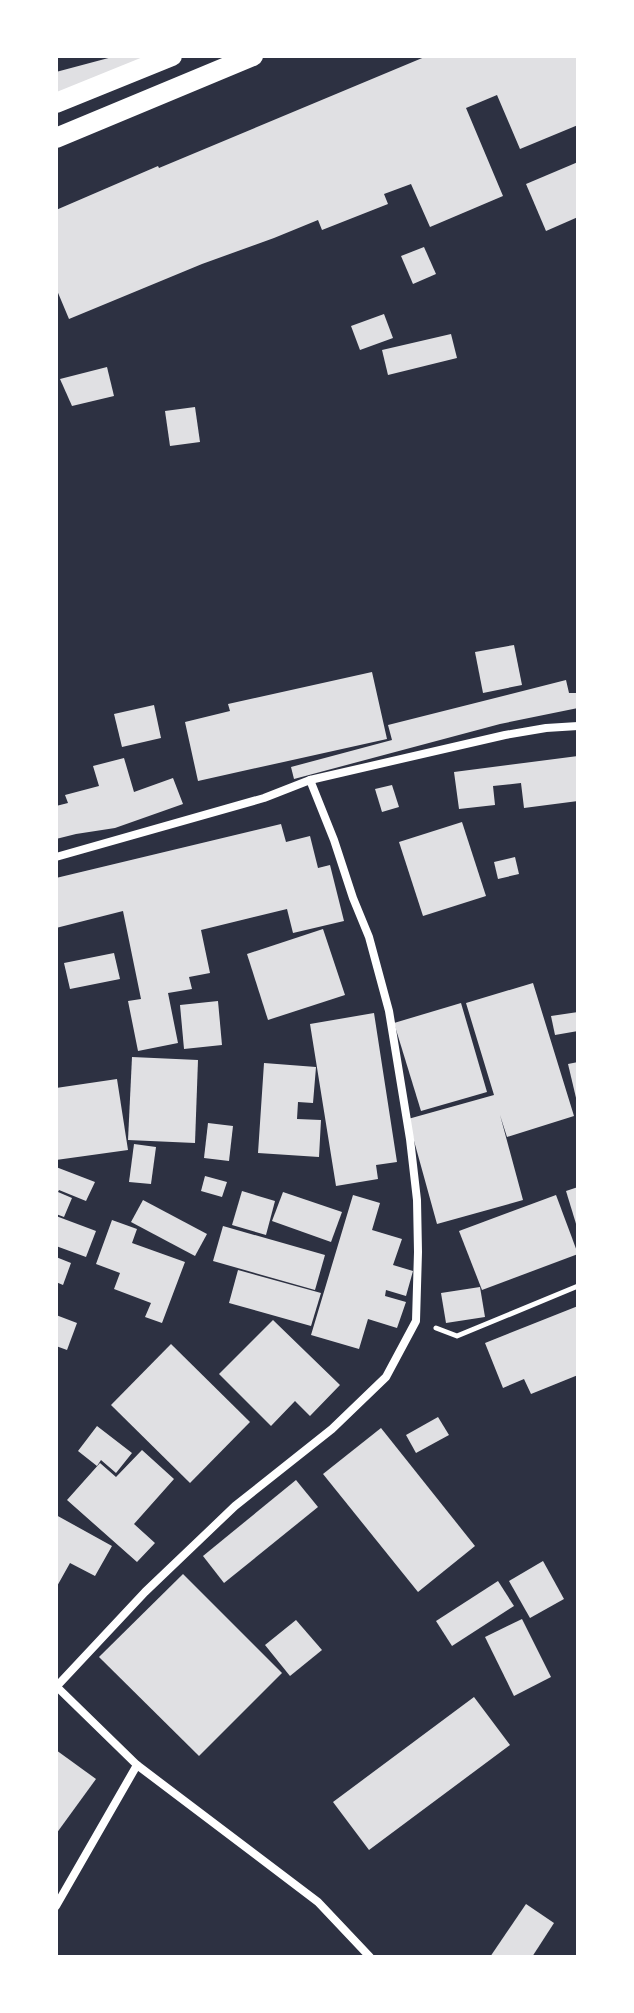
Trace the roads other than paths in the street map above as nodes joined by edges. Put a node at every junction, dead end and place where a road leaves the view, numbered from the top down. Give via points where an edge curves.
1 (172, 56) edge
2 (253, 56) edge
3 (56, 103) edge
4 (56, 138) edge
5 (578, 726) edge
6 (310, 780) junction
7 (56, 857) edge
8 (56, 1686) edge
9 (137, 1765) junction
10 (56, 1906) edge
11 (370, 1957) edge

1 - 3 main road
2 - 4 main road
5 - 6 street via 505,735
6 - 7 street
6 - 8 street via 369,937 389,1011 417,1200 416,1321 386,1377 332,1429 235,1506
8 - 9 street
9 - 10 street
9 - 11 street via 318,1902

